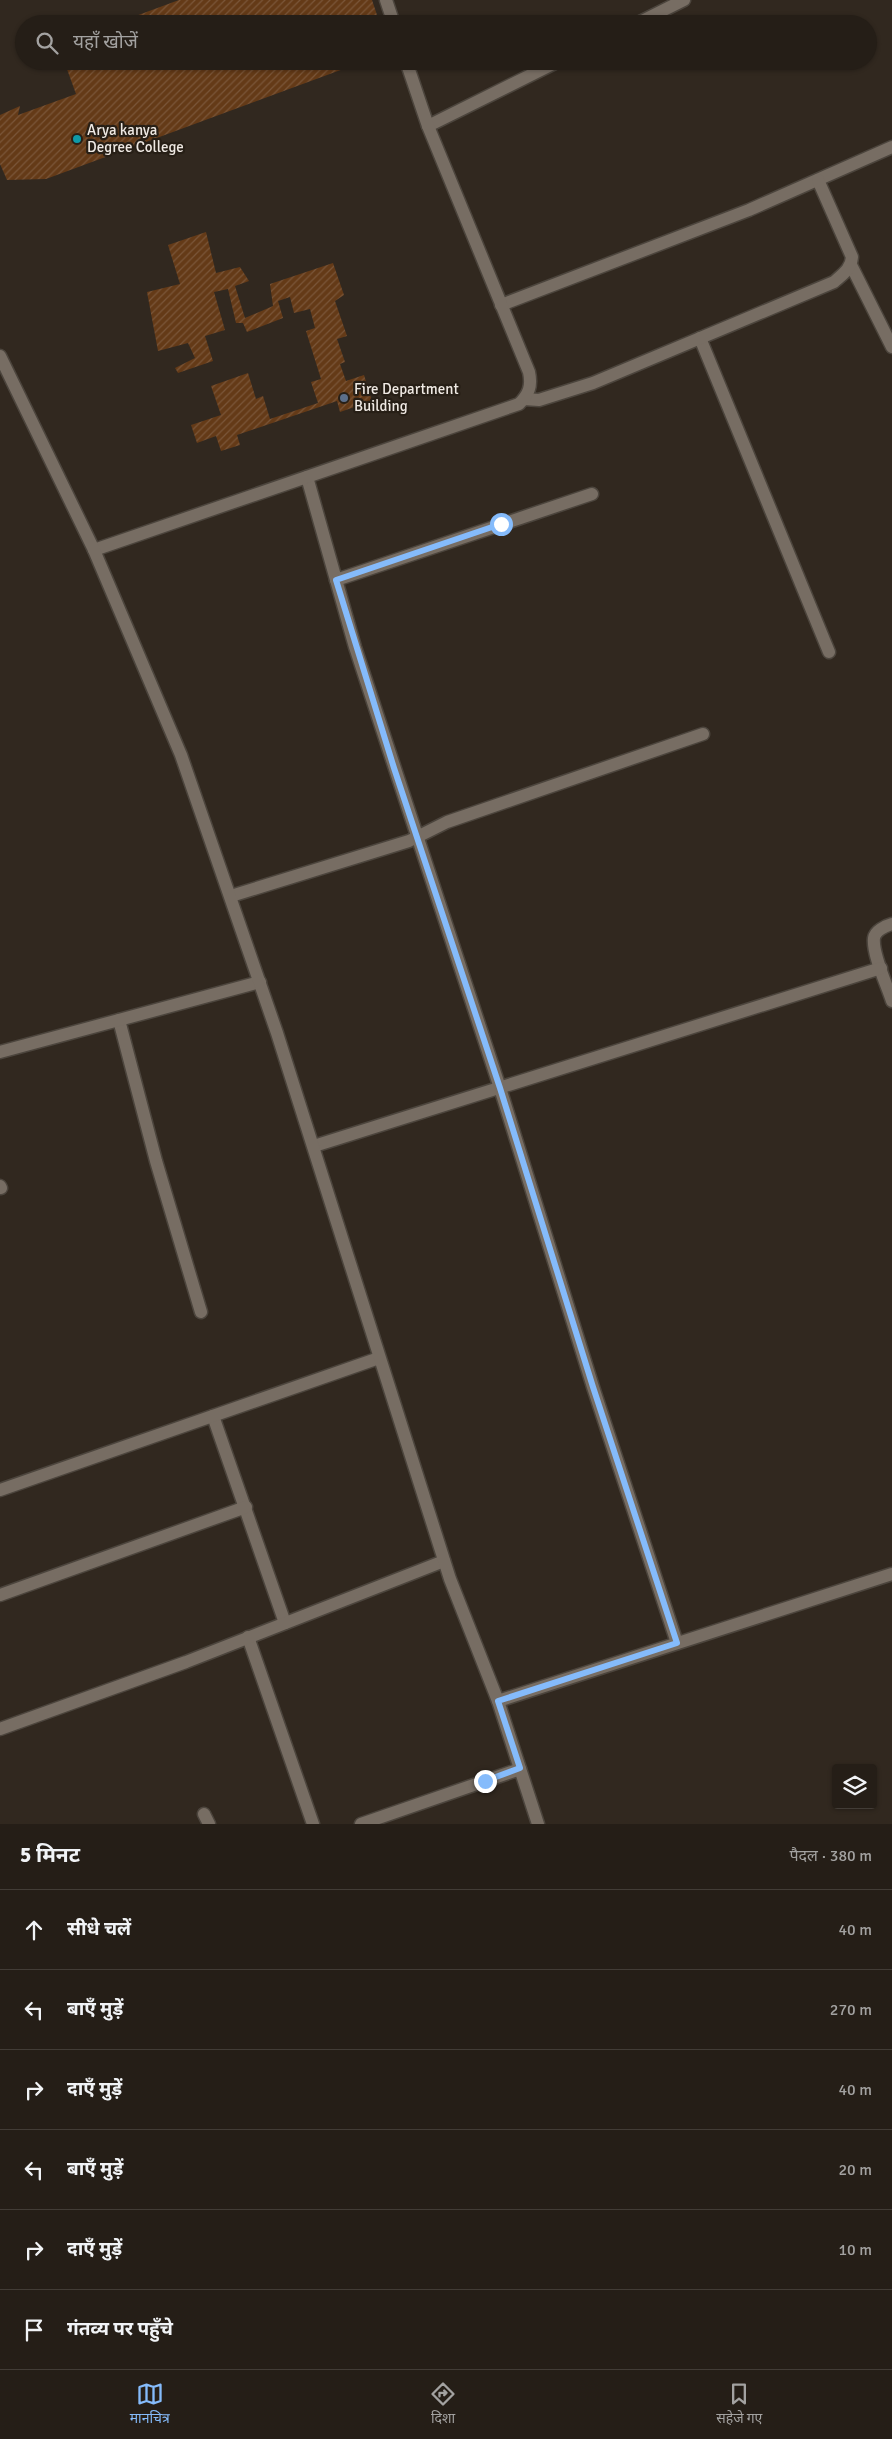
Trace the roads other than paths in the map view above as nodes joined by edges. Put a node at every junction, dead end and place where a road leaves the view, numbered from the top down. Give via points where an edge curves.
1 (386, 0) edge
2 (684, 0) edge
3 (391, 15) edge
4 (654, 15) edge
5 (409, 70) edge
6 (541, 70) edge
7 (428, 126) junction
8 (892, 147) edge
9 (818, 180) junction
10 (851, 265) junction
11 (501, 305) junction
12 (700, 338) junction
13 (892, 347) edge
14 (0, 356) edge
15 (524, 399) junction
16 (307, 477) junction
17 (592, 494) dead end
18 (94, 550) junction
19 (336, 580) junction
20 (829, 652) dead end
21 (702, 734) dead end
22 (416, 837) junction
23 (231, 896) junction
24 (892, 924) edge
25 (881, 968) junction
26 (260, 982) junction
27 (892, 1001) edge
28 (120, 1020) junction
29 (0, 1052) edge
30 (500, 1088) junction
31 (314, 1146) junction
32 (201, 1312) dead end
33 (379, 1358) junction
34 (214, 1416) junction
35 (0, 1490) edge
36 (246, 1508) junction
37 (444, 1561) junction
38 (892, 1574) edge
39 (0, 1595) edge
40 (285, 1623) junction
41 (248, 1637) junction
42 (677, 1643) junction
43 (498, 1701) junction
44 (0, 1729) edge
45 (520, 1768) junction
46 (313, 1824) edge
47 (361, 1824) edge
48 (538, 1824) edge

1 - 3 street
2 - 4 street
5 - 7 street
6 - 7 street
7 - 11 street
8 - 9 street
9 - 10 street via 852,257
9 - 11 street via 750,210
10 - 12 street via 834,282
10 - 13 street
11 - 15 street via 529,372 531,384
12 - 15 street via 557,396
12 - 20 street
14 - 18 street
15 - 16 street via 519,404
16 - 18 street
16 - 19 street
17 - 19 street
18 - 23 street via 181,755
19 - 22 street
21 - 22 street via 447,822
22 - 23 street
22 - 30 street
23 - 26 street
24 - 25 street via 876,932 874,938
25 - 27 street
25 - 30 street
26 - 28 street
26 - 31 street
28 - 29 street
28 - 32 street via 156,1162
30 - 31 street
30 - 42 street
31 - 33 street
33 - 34 street
33 - 37 street
34 - 35 street
34 - 36 street
36 - 39 street
36 - 40 street
37 - 40 street
37 - 43 street
38 - 42 street
40 - 41 street
41 - 44 street
41 - 46 street
42 - 43 street
43 - 45 street
45 - 47 street
45 - 48 street

